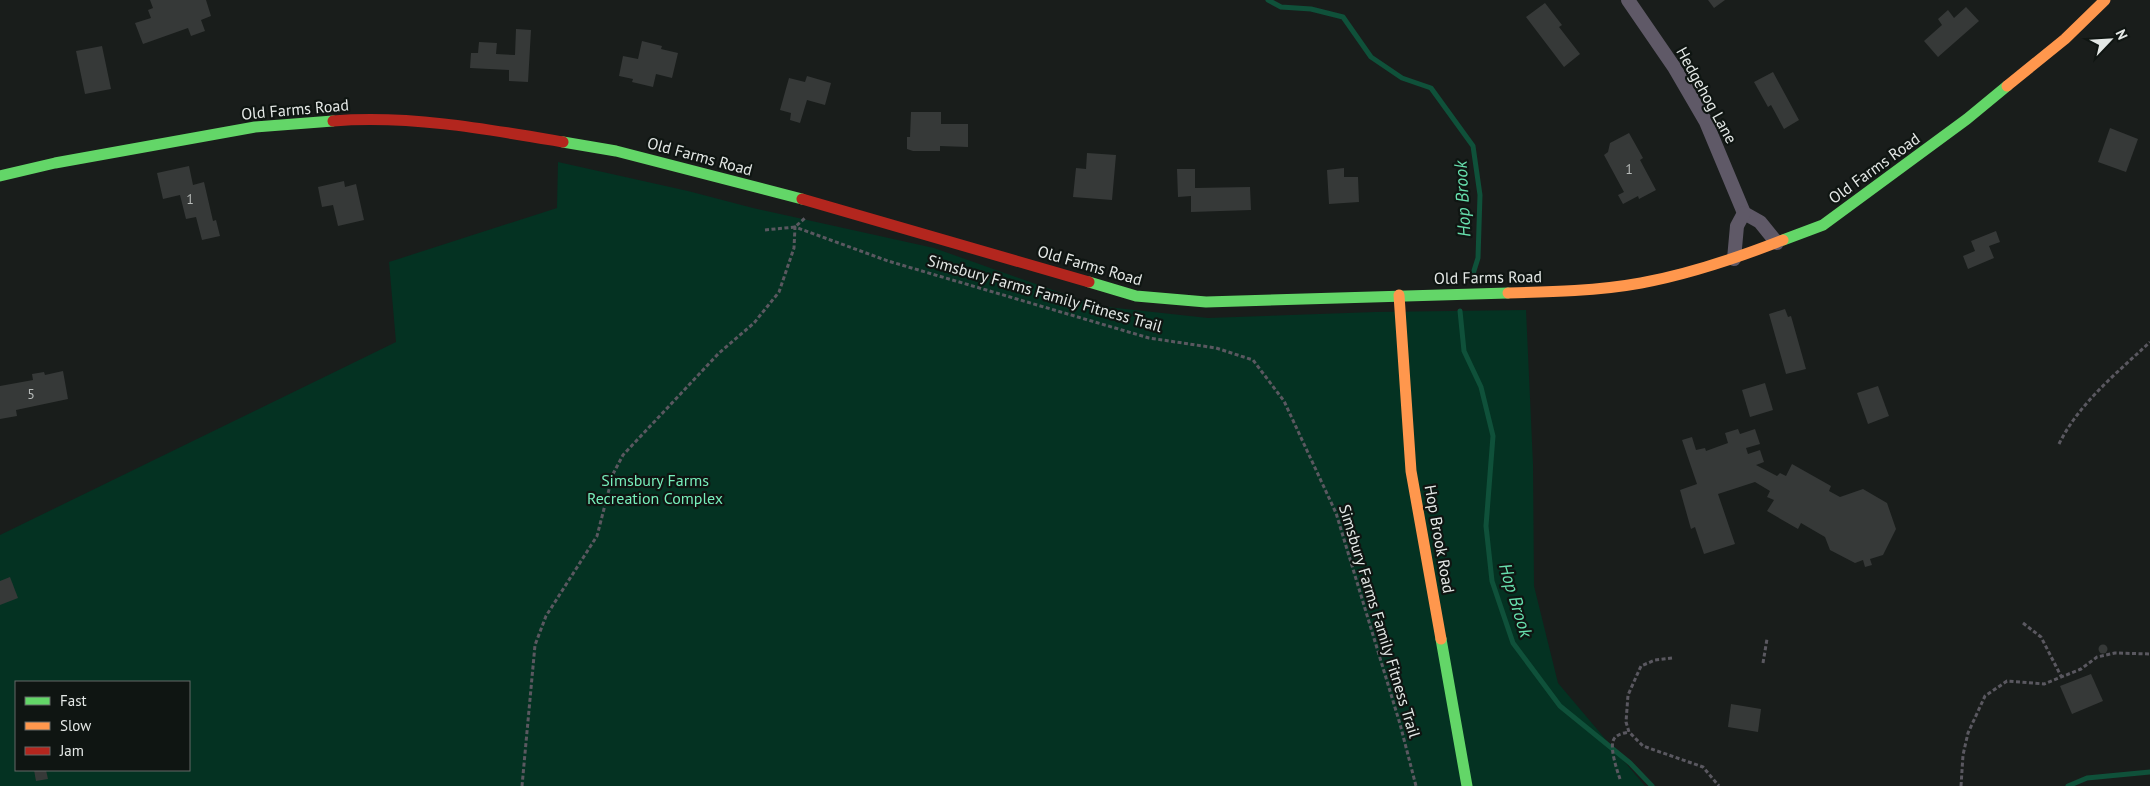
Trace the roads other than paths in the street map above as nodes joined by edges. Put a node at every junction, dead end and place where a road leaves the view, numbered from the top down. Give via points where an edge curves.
1 (1628, 0) edge
2 (2105, 0) edge
3 (0, 176) edge
4 (1744, 213) junction
5 (1777, 243) junction
6 (1734, 259) junction
7 (1400, 295) junction
8 (1468, 786) edge

1 - 4 street, Hedgehog Lane via 1674,67 1706,122
2 - 5 street, Old Farms Road via 2065,39 1967,120 1896,173 1823,225
3 - 7 street, Old Farms Road via 254,127 362,119 469,126 616,151 820,203 1136,296 1206,302
4 - 5 street via 1760,222
4 - 6 street via 1737,226
5 - 6 street, Old Farms Road
6 - 7 street, Old Farms Road via 1640,283 1572,292
7 - 8 street, Hop Brook Road via 1411,471

